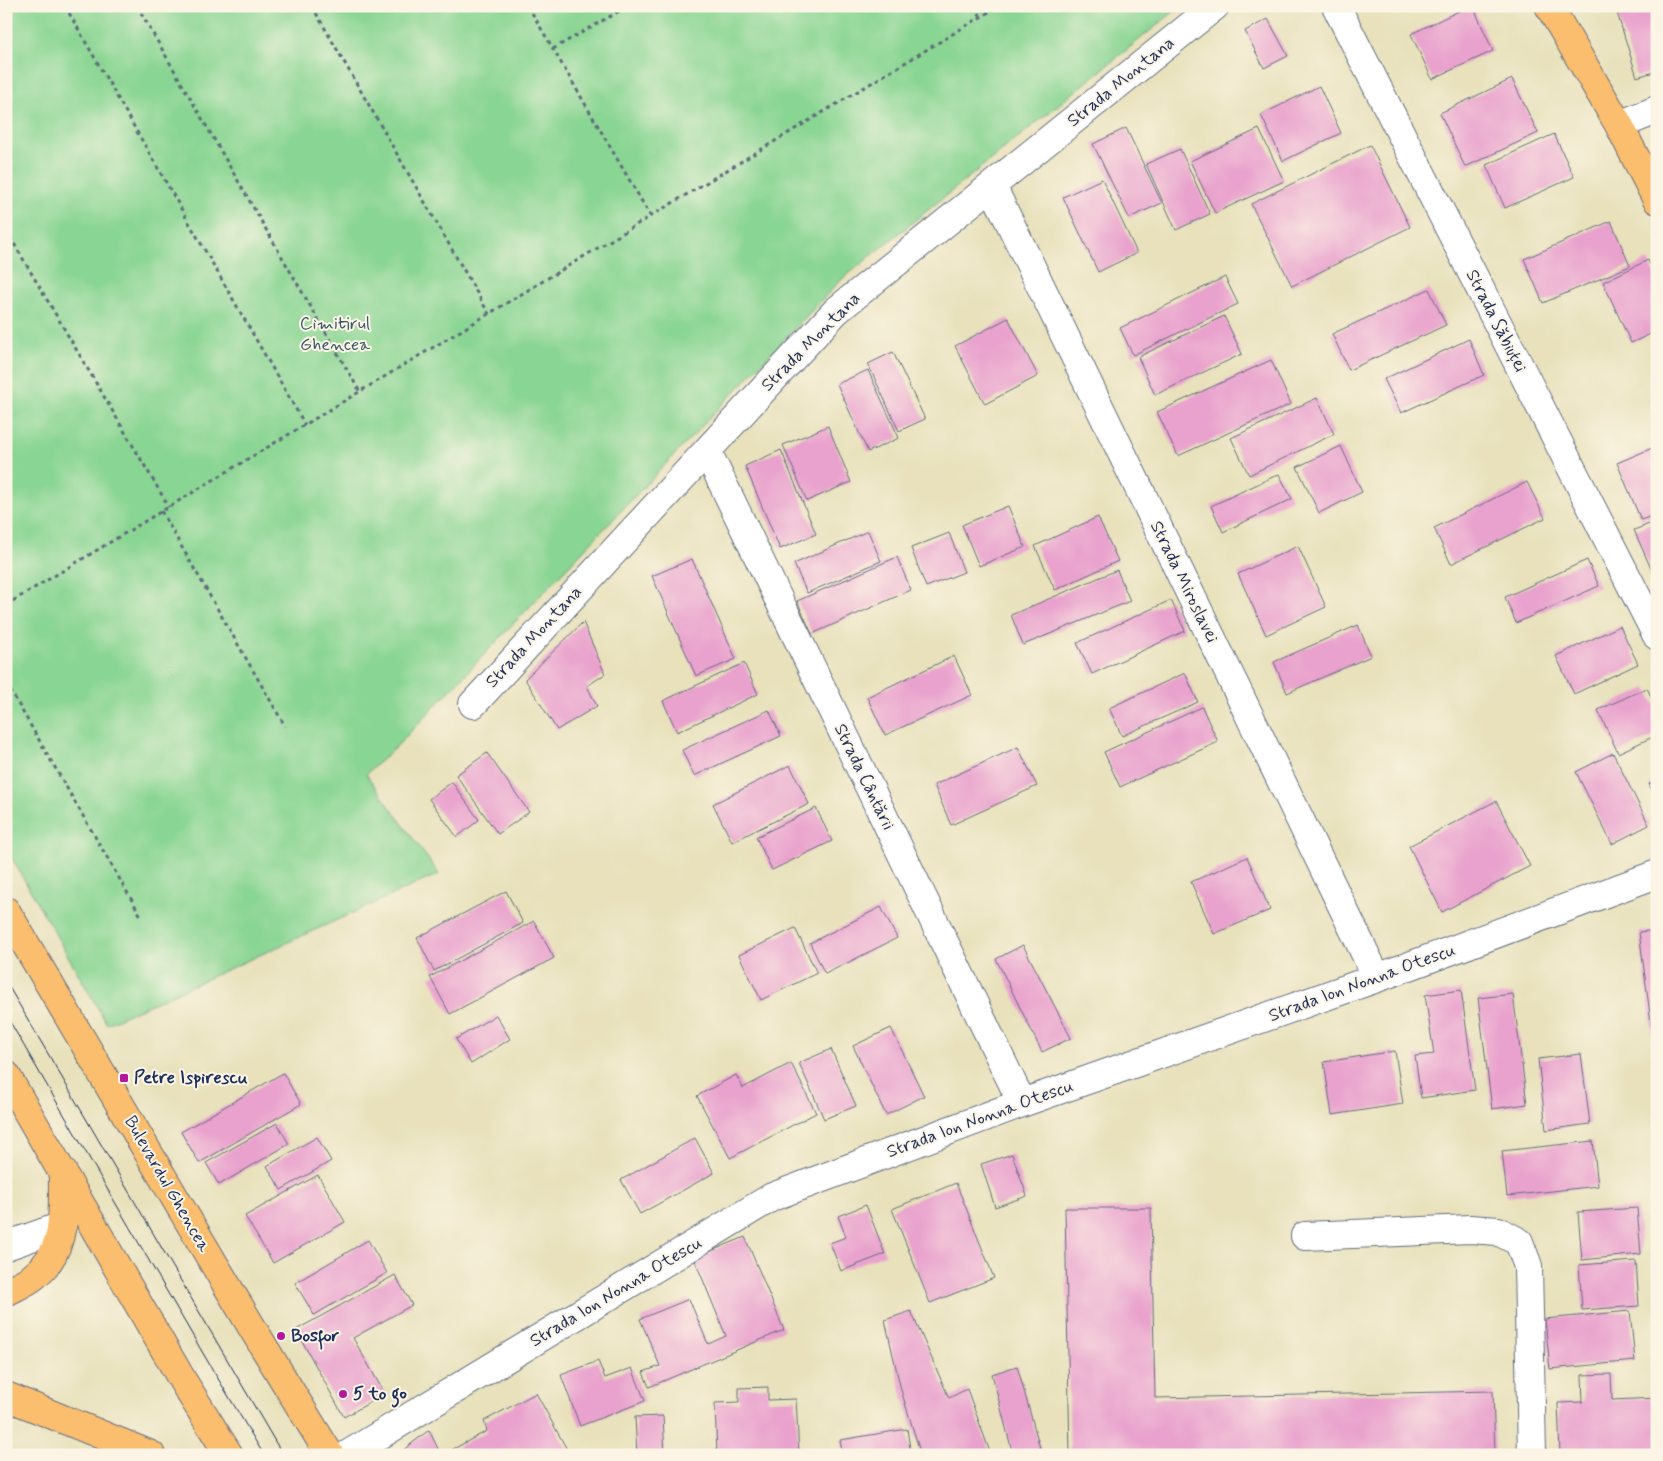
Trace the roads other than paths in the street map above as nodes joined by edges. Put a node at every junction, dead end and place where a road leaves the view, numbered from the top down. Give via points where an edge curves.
1 (1215, 6) edge
2 (1336, 6) edge
3 (1549, 6) edge
4 (1657, 110) edge
5 (1619, 125) junction
6 (992, 186) junction
7 (1657, 200) edge
8 (707, 451) junction
9 (1657, 636) edge
10 (473, 704) dead end
11 (1657, 874) edge
12 (6, 911) edge
13 (1377, 978) junction
14 (6, 1075) edge
15 (1022, 1102) junction
16 (63, 1171) junction
17 (62, 1226) junction
18 (1305, 1236) dead end
19 (6, 1246) edge
20 (6, 1292) edge
21 (6, 1396) edge
22 (151, 1455) edge
23 (229, 1455) edge
24 (330, 1455) edge
25 (347, 1455) edge
26 (1532, 1455) edge

1 - 6 street, Strada Montana
2 - 9 street, Strada Săbiuței
3 - 5 main road
4 - 5 street
5 - 7 main road
6 - 8 street, Strada Montana via 836,311
6 - 13 street, Strada Miroslavei
8 - 10 street, Strada Montana
8 - 15 street, Strada Cântării
11 - 13 street, Strada Ion Nonna Otescu
12 - 24 main road, Bulevardul Ghencea via 258,1340
13 - 15 street, Strada Ion Nonna Otescu
14 - 16 main road
15 - 25 street, Strada Ion Nonna Otescu via 772,1197
16 - 17 main road
16 - 23 main road
17 - 19 street
17 - 20 main road via 60,1242 50,1261 33,1277
18 - 26 street via 1470,1229 1498,1231 1519,1242 1528,1266
21 - 22 main road

